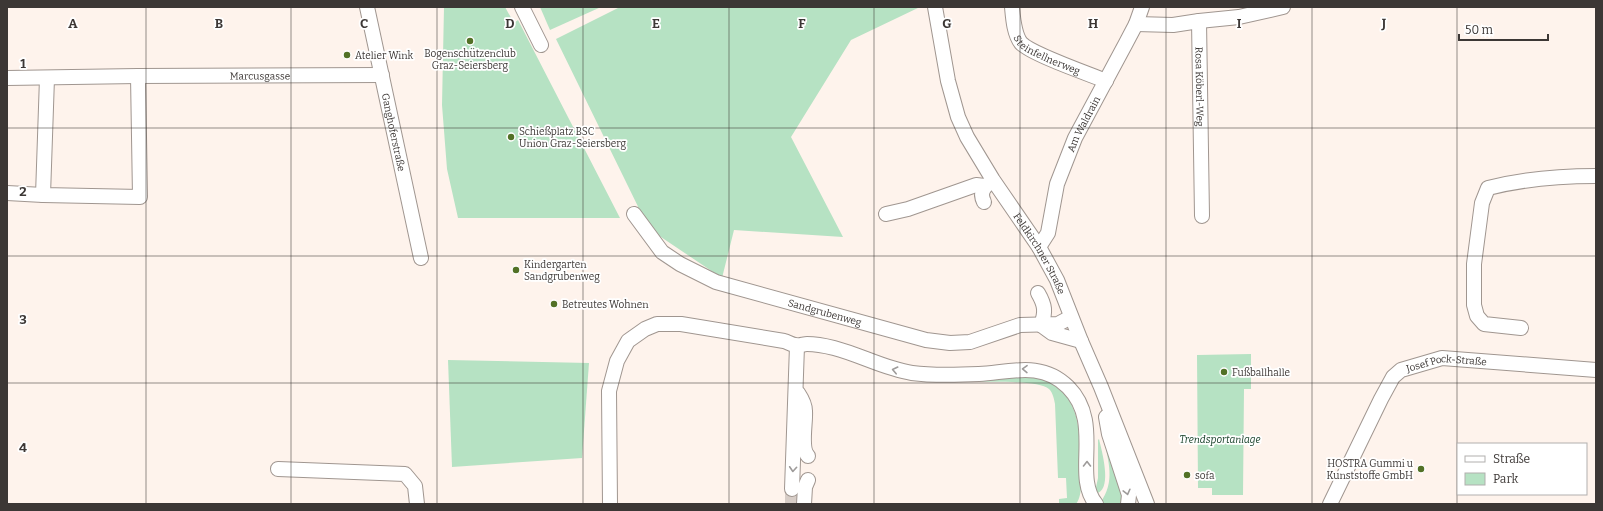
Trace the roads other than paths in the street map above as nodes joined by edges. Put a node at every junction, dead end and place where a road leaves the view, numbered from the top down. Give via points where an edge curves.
1 (367, 7) edge
2 (522, 7) edge
3 (935, 7) edge
4 (1012, 7) edge
5 (1142, 7) edge
6 (1283, 7) edge
7 (1199, 21) junction
8 (1136, 24) junction
9 (541, 45) dead end
10 (382, 75) junction
11 (138, 76) junction
12 (7, 78) edge
13 (47, 78) junction
14 (1106, 81) junction
15 (1596, 176) edge
16 (989, 183) junction
17 (7, 193) edge
18 (43, 195) junction
19 (984, 202) dead end
20 (634, 214) dead end
21 (886, 214) dead end
22 (1202, 216) dead end
23 (1039, 247) junction
24 (421, 258) dead end
25 (1038, 294) dead end
26 (1071, 317) junction
27 (1041, 324) junction
28 (1520, 328) dead end
29 (1081, 341) junction
30 (797, 346) junction
31 (1596, 370) edge
32 (1101, 387) junction
33 (796, 390) junction
34 (808, 456) dead end
35 (278, 469) dead end
36 (808, 480) dead end
37 (792, 489) tunnel mouth
38 (417, 504) edge
39 (610, 504) edge
40 (804, 504) edge
41 (1096, 504) edge
42 (1128, 504) edge
43 (1147, 504) edge
44 (1330, 504) edge

1 - 10 street, Ganghoferstraße
2 - 9 street
3 - 16 street, Feldkirchner Straße via 948,81 958,117
4 - 14 street, Steinfellnerweg via 1021,43 1032,51
5 - 8 street, Am Waldrain
6 - 7 street via 1240,17
7 - 8 street
7 - 22 street, Rosa Köberl-Weg
8 - 14 street, Am Waldrain
10 - 11 street, Marcusgasse
10 - 24 street, Ganghoferstraße
11 - 13 street, Marcusgasse
11 - 18 street via 140,197
12 - 13 street, Marcusgasse
13 - 18 street
14 - 23 street, Am Waldrain via 1074,138 1057,184 1050,227
15 - 28 street via 1516,181 1488,188 1482,203 1474,264 1474,305 1477,316 1484,324
16 - 19 street via 982,193
16 - 21 street
16 - 23 street, Feldkirchner Straße
17 - 18 street
20 - 27 street, Sandgrubenweg via 662,252 716,282 926,340 970,342 1020,325
23 - 26 street, Feldkirchner Straße via 1057,280
25 - 27 street via 1045,306
26 - 27 street, Sandgrubenweg via 1058,324
26 - 29 street, Feldkirchner Straße
27 - 29 street via 1052,333
29 - 32 street, Feldkirchner Straße
30 - 33 street
30 - 39 street via 784,341 681,324 656,324 628,341 617,361 609,391
41 -> 30 street via 1089,489 1085,416 1081,405 1067,386 1051,375 1022,369 977,374 913,373 888,368 833,348 806,344
31 - 44 street, Josef Pock-Straße via 1442,358 1402,370 1393,377 1381,399
32 -> 42 street via 1109,434 1129,494
32 - 43 street, Feldkirchner Straße
33 - 34 street via 805,411 804,447
33 -> 37 street
35 - 38 street via 405,474 414,486
36 - 40 street

